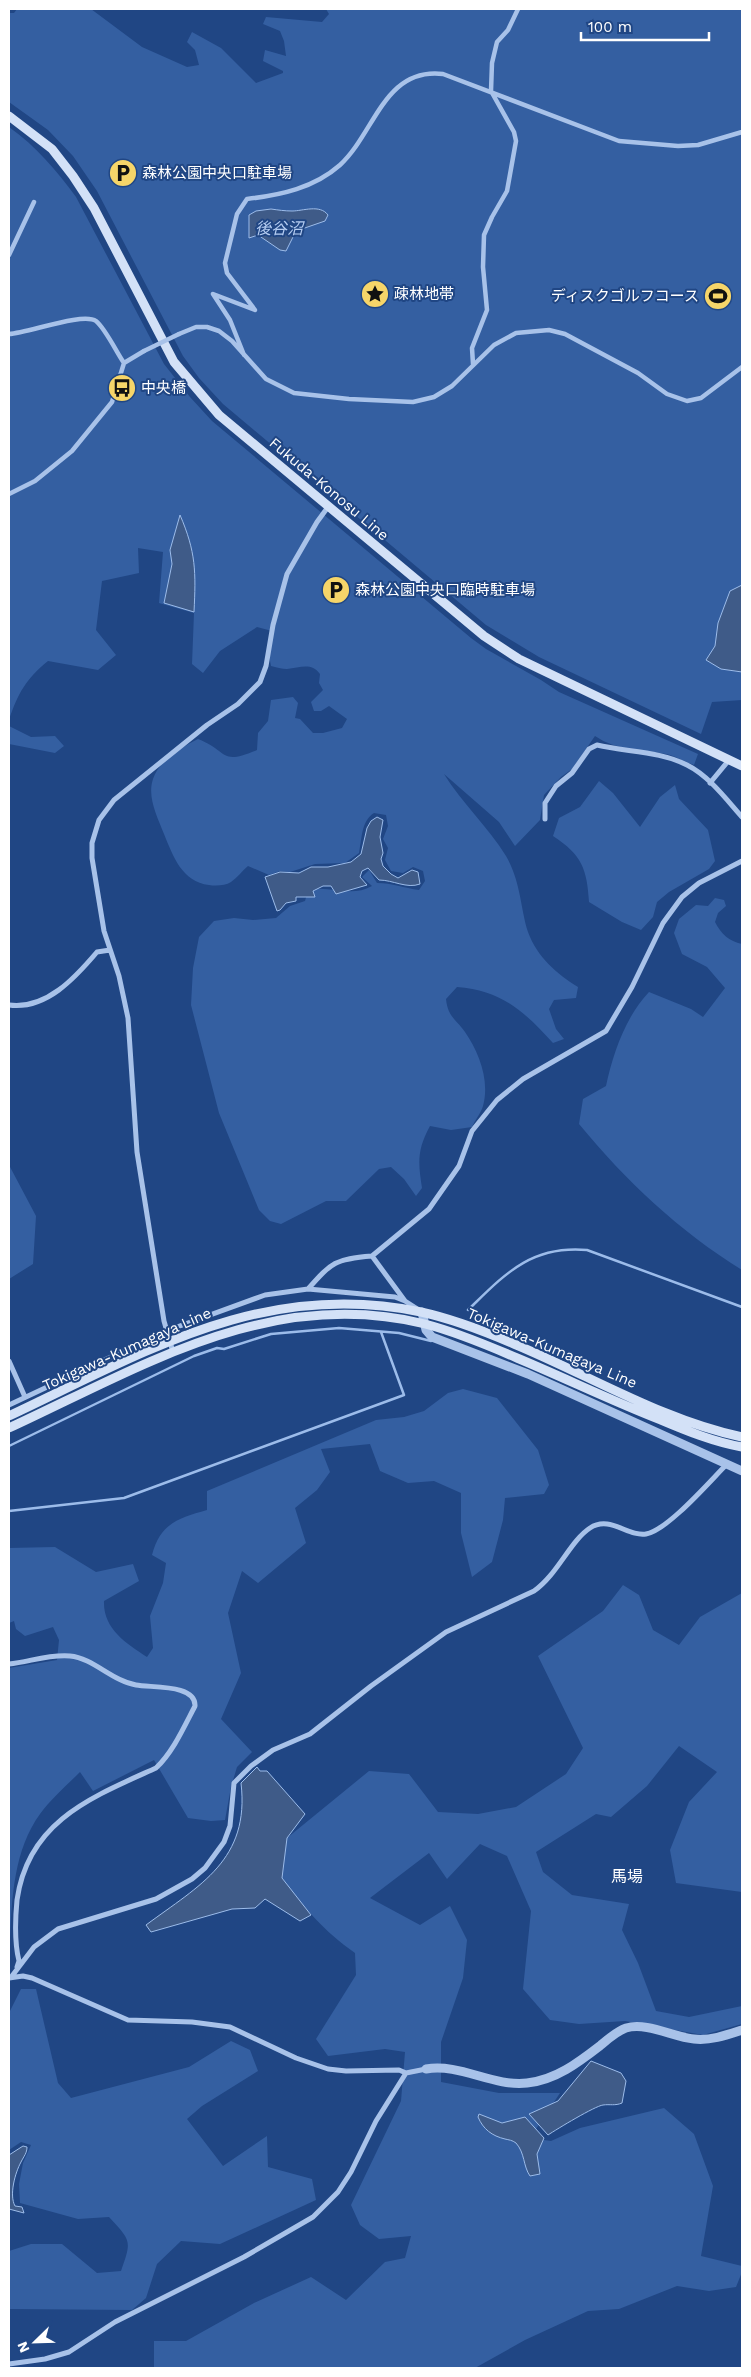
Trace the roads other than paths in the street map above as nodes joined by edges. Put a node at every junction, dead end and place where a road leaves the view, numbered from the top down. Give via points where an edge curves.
1 (518, 9) edge
2 (491, 91) junction
3 (9, 116) edge
4 (742, 132) edge
5 (34, 202) dead end
6 (9, 255) edge
7 (9, 334) edge
8 (244, 355) junction
9 (124, 363) junction
10 (473, 364) junction
11 (742, 367) edge
12 (9, 494) edge
13 (328, 507) junction
14 (730, 760) junction
15 (742, 766) edge
16 (710, 783) junction
17 (742, 817) edge
18 (545, 820) dead end
19 (742, 861) edge
20 (110, 950) junction
21 (9, 1005) edge
22 (372, 1256) junction
23 (308, 1289) junction
24 (406, 1300) junction
25 (422, 1312) junction
26 (425, 1324) junction
27 (166, 1331) junction
28 (169, 1342) junction
29 (173, 1352) junction
30 (9, 1361) edge
31 (25, 1397) junction
32 (9, 1405) edge
33 (9, 1416) edge
34 (9, 1428) edge
35 (742, 1437) edge
36 (742, 1447) edge
37 (727, 1464) junction
38 (742, 1471) edge
39 (9, 1664) edge
40 (10, 1977) edge
41 (742, 2030) edge
42 (426, 2069) joint
43 (406, 2073) junction
44 (9, 2364) edge

1 - 2 street via 508,30 497,42
2 - 4 street via 619,141 662,146 691,145
2 - 8 street via 430,72 401,83 390,93 339,165 290,192 248,199 237,214 225,263 227,273 255,310 212,294 230,320
2 - 10 street via 516,141 507,191 484,235 487,310 472,348
3 - 13 main road, Fukuda-Konosu Line via 52,149 73,176 94,208 174,362 191,384 219,415
5 - 6 street
7 - 9 street via 86,317 96,322
8 - 9 street, bridge via 219,331 196,327
8 - 10 street via 266,379 294,393 413,402 452,386
9 - 12 street via 112,402 72,451 35,481
10 - 11 street via 494,345 516,333 549,330 565,334 638,373 666,394 687,401 701,398
13 - 14 main road, Fukuda-Konosu Line via 477,631 519,659
13 - 20 street via 287,574 260,682 238,704 114,800 99,820 92,843 92,858
14 - 15 main road, Fukuda-Konosu Line
14 - 16 street
16 - 17 street
16 - 18 street via 687,765 656,755 597,745 589,749 572,773 556,786 545,803
19 - 22 street via 699,883 682,897 663,923 606,1031 523,1079 497,1100 472,1131 459,1166 428,1209
20 - 21 street via 97,952 76,976 47,997 24,1005
20 - 27 street via 128,1018 137,1152
22 - 23 street via 344,1258 329,1266
22 - 24 street
23 - 24 street
23 - 27 street via 265,1295
24 - 25 street
25 - 26 street
25 - 28 main road, Tokigawa-Kumagaya Line via 358,1304 298,1306 233,1319
25 - 35 main road, Tokigawa-Kumagaya Line via 515,1344 680,1418
26 - 29 main road, Tokigawa-Kumagaya Line via 358,1315 300,1316 254,1324
26 - 36 main road, Tokigawa-Kumagaya Line via 484,1344 684,1430
26 - 37 street via 432,1337 528,1374
27 - 28 street
27 - 31 street
28 - 29 street
28 - 33 main road, Tokigawa-Kumagaya Line
29 - 34 main road, Tokigawa-Kumagaya Line
30 - 31 street
31 - 32 street
37 - 38 street
37 - 40 street via 675,1516 654,1530 644,1534 603,1523 590,1528 545,1583 446,1632 310,1734 263,1757 234,1784 230,1826 218,1852 205,1868 178,1889 156,1899 58,1929 34,1947
39 - 40 street via 73,1656 126,1684 177,1689 191,1695 195,1702 163,1762 82,1804 44,1835 34,1849 18,1893 15,1920 19,1961
40 - 43 street via 32,1978 128,2020 230,2027 328,2069 399,2070
41 - 42 street via 714,2038 695,2039 645,2028 628,2028 562,2073 526,2084 446,2068
42 - 43 street
43 - 44 street via 351,2172 338,2192 313,2217 251,2253 114,2322 69,2352

